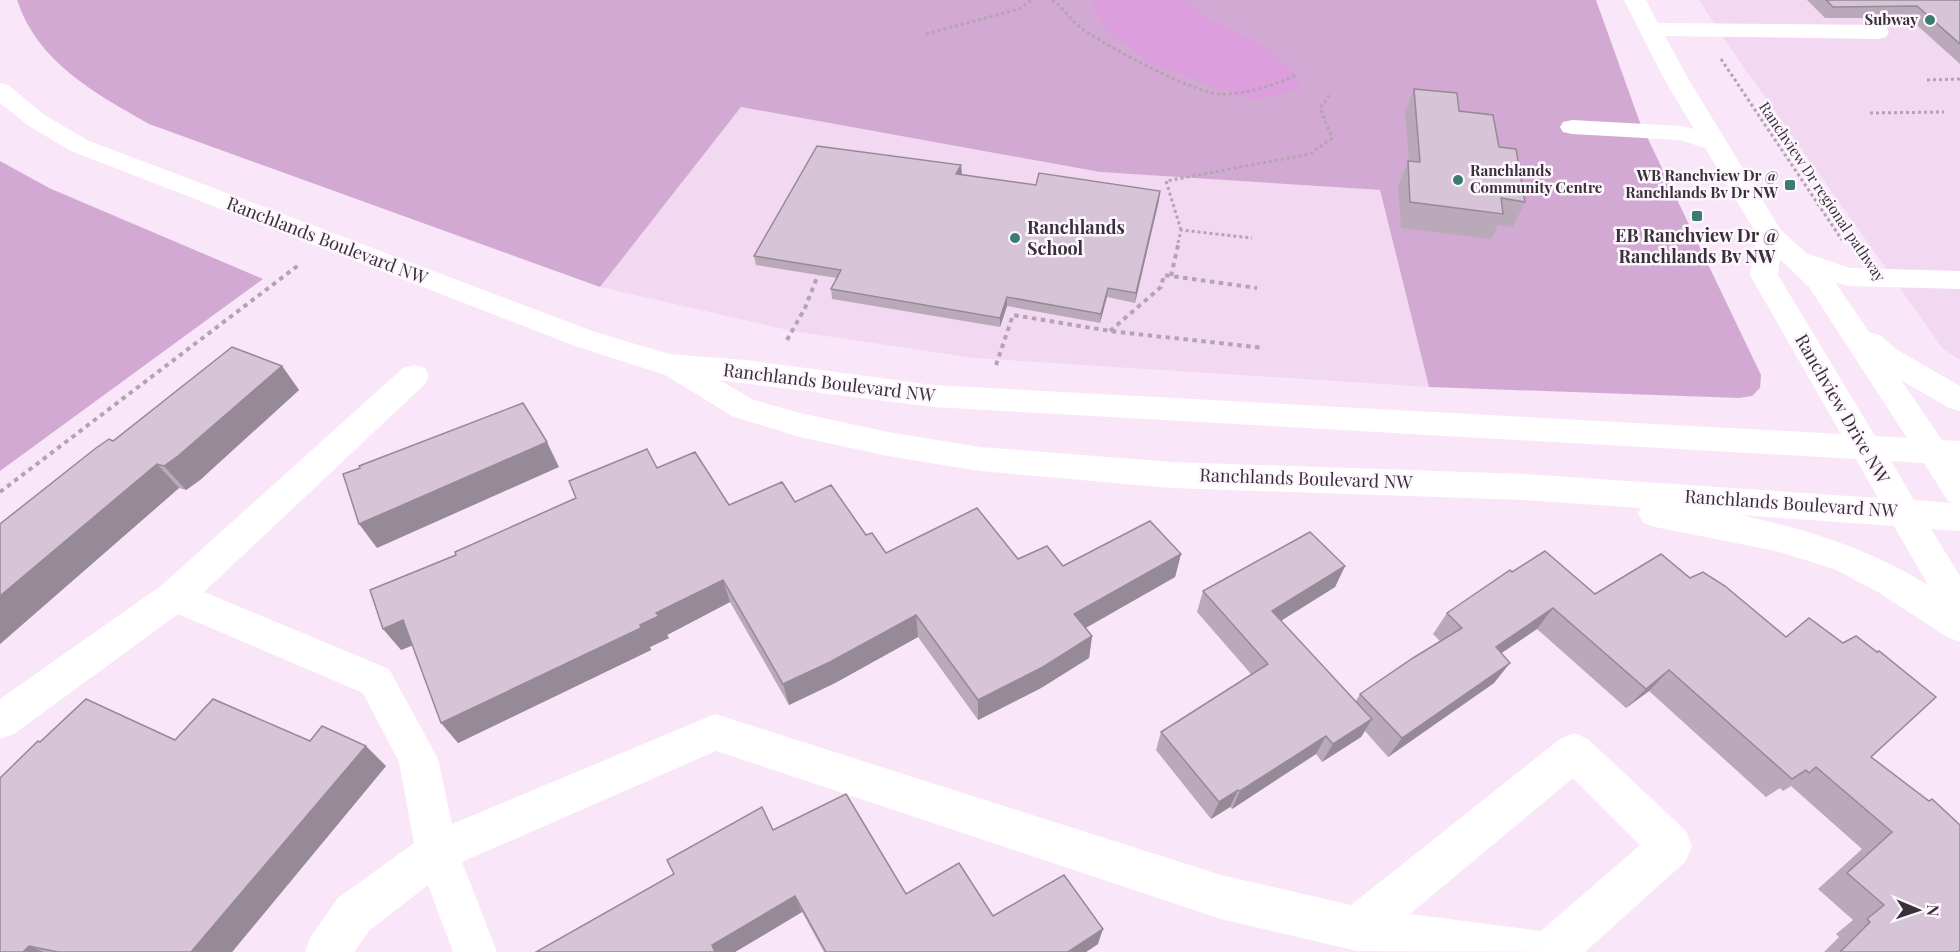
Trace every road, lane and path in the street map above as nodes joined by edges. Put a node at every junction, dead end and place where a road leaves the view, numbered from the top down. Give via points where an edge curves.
1 (1032, 0) edge
2 (1052, 0) edge
3 (1635, 0) edge
4 (1649, 29) junction
5 (1701, 30) junction
6 (1878, 32) dead end
7 (926, 34) dead end
8 (1296, 75) dead end
9 (1960, 79) edge
10 (1927, 80) dead end
11 (0, 90) edge
12 (1331, 93) dead end
13 (1944, 112) dead end
14 (1869, 113) dead end
15 (1572, 127) dead end
16 (1714, 143) junction
17 (1181, 230) junction
18 (1770, 236) junction
19 (1251, 238) dead end
20 (329, 241) junction
21 (1795, 259) junction
22 (818, 275) edge
23 (1171, 276) junction
24 (1868, 278) junction
25 (1960, 280) edge
26 (1257, 288) dead end
27 (1850, 324) junction
28 (1110, 331) junction
29 (787, 340) dead end
30 (1264, 348) dead end
31 (668, 365) junction
32 (995, 368) dead end
33 (414, 376) dead end
34 (1960, 400) edge
35 (1865, 449) junction
36 (1946, 453) edge
37 (1524, 487) junction
38 (0, 492) edge
39 (1960, 492) edge
40 (1903, 511) junction
41 (1960, 517) edge
42 (175, 596) junction
43 (1960, 608) edge
44 (1960, 626) edge
45 (0, 721) edge
46 (437, 852) junction
47 (1357, 929) junction
48 (327, 952) edge
49 (474, 952) edge
50 (1537, 952) edge
51 (1551, 952) edge

1 - 7 path via 1019,9
2 - 8 path via 1079,27 1120,52 1180,81 1220,94 1268,88
3 - 4 street
4 - 5 street
4 - 16 street
5 - 6 street
5 - 24 path, Ranchview Dr regional pathway
9 - 10 path
11 - 20 street, Ranchlands Boulevard NW via 49,130 80,146
12 - 17 path via 1320,108 1332,138 1310,154 1166,181
13 - 14 path
15 - 16 street via 1682,133
16 - 18 street
17 - 19 path
17 - 23 path
18 - 21 street
18 - 35 street, Ranchview Drive NW via 1764,275
20 - 31 street, Ranchlands Boulevard NW via 585,339
20 - 38 path
21 - 24 street via 1848,277
21 - 27 street via 1819,280
22 - 29 path
23 - 26 path
23 - 28 path via 1164,275 1161,287
24 - 25 street
27 - 34 street via 1885,356
27 - 36 street
28 - 30 path
28 - 32 path via 1013,315
31 - 35 street, Ranchlands Boulevard NW via 933,396
31 - 37 street, Ranchlands Boulevard NW via 743,408 766,415 888,444 980,459 1172,475
33 - 42 street
35 - 36 street, Ranchlands Boulevard NW
35 - 40 street, Ranchview Drive NW
36 - 39 street
37 - 40 street, Ranchlands Boulevard NW
37 - 44 street via 1772,535 1870,570
40 - 41 street, Ranchlands Boulevard NW
40 - 43 street, Ranchview Drive NW
42 - 45 street
42 - 46 street via 376,681 417,759
46 - 47 street via 716,732 1221,897
46 - 48 street via 354,914
46 - 49 street
47 - 50 street
47 - 51 street via 1574,752 1671,846

